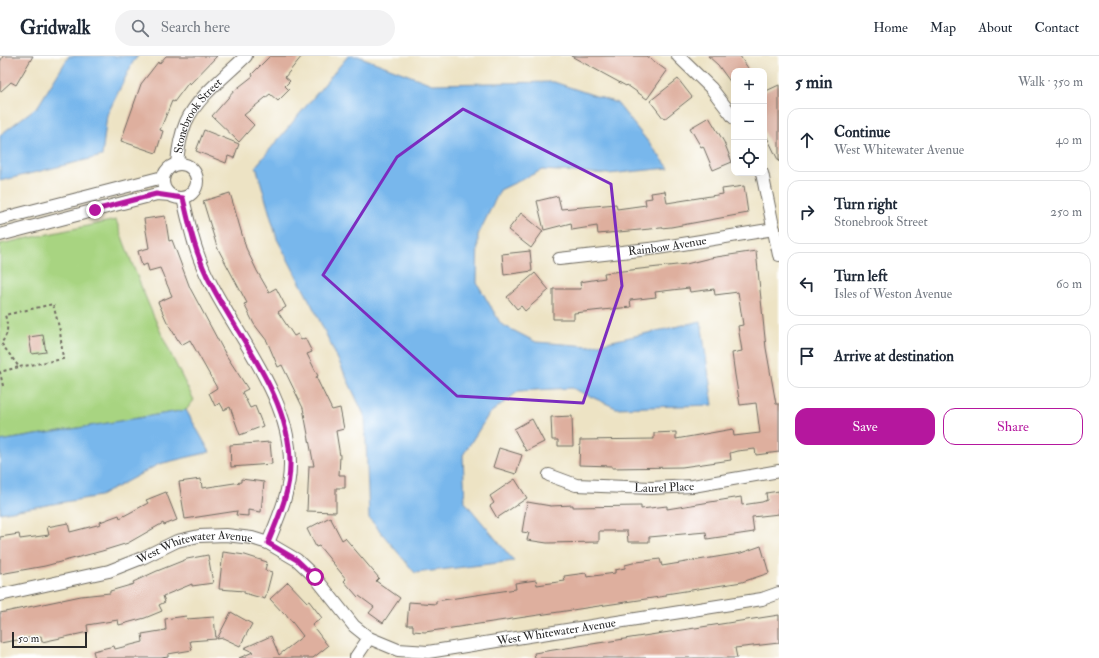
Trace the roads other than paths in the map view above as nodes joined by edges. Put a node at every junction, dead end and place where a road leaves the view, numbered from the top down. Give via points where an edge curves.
1 (246, 56) edge
2 (678, 56) edge
3 (731, 114) edge
4 (177, 164) junction
5 (763, 176) edge
6 (163, 177) junction
7 (170, 195) junction
8 (183, 198) junction
9 (0, 219) edge
10 (774, 229) junction
11 (0, 235) edge
12 (779, 254) edge
13 (559, 259) dead end
14 (779, 471) edge
15 (549, 475) dead end
16 (268, 543) junction
17 (779, 593) edge
18 (0, 595) edge
19 (369, 638) junction
20 (356, 657) edge

1 - 4 street, Stonebrook Street via 201,101 186,122 179,143
2 - 3 street via 711,88
4 - 6 street via 166,171
4 - 8 street via 190,167 196,178 194,191
5 - 10 street
6 - 7 street
6 - 9 street
7 - 8 street
7 - 11 street via 156,194
8 - 16 street via 194,247 210,283 275,397 287,435 290,466 284,502
10 - 12 street
10 - 13 street, Rainbow Avenue via 658,248
14 - 15 street, Laurel Place via 693,486 651,488 576,485
16 - 18 street, West Whitewater Avenue via 226,535 199,536 177,541 108,571
16 - 19 street, West Whitewater Avenue via 297,560 315,577 354,626
17 - 19 street, West Whitewater Avenue via 762,599 428,652 398,650
19 - 20 street

